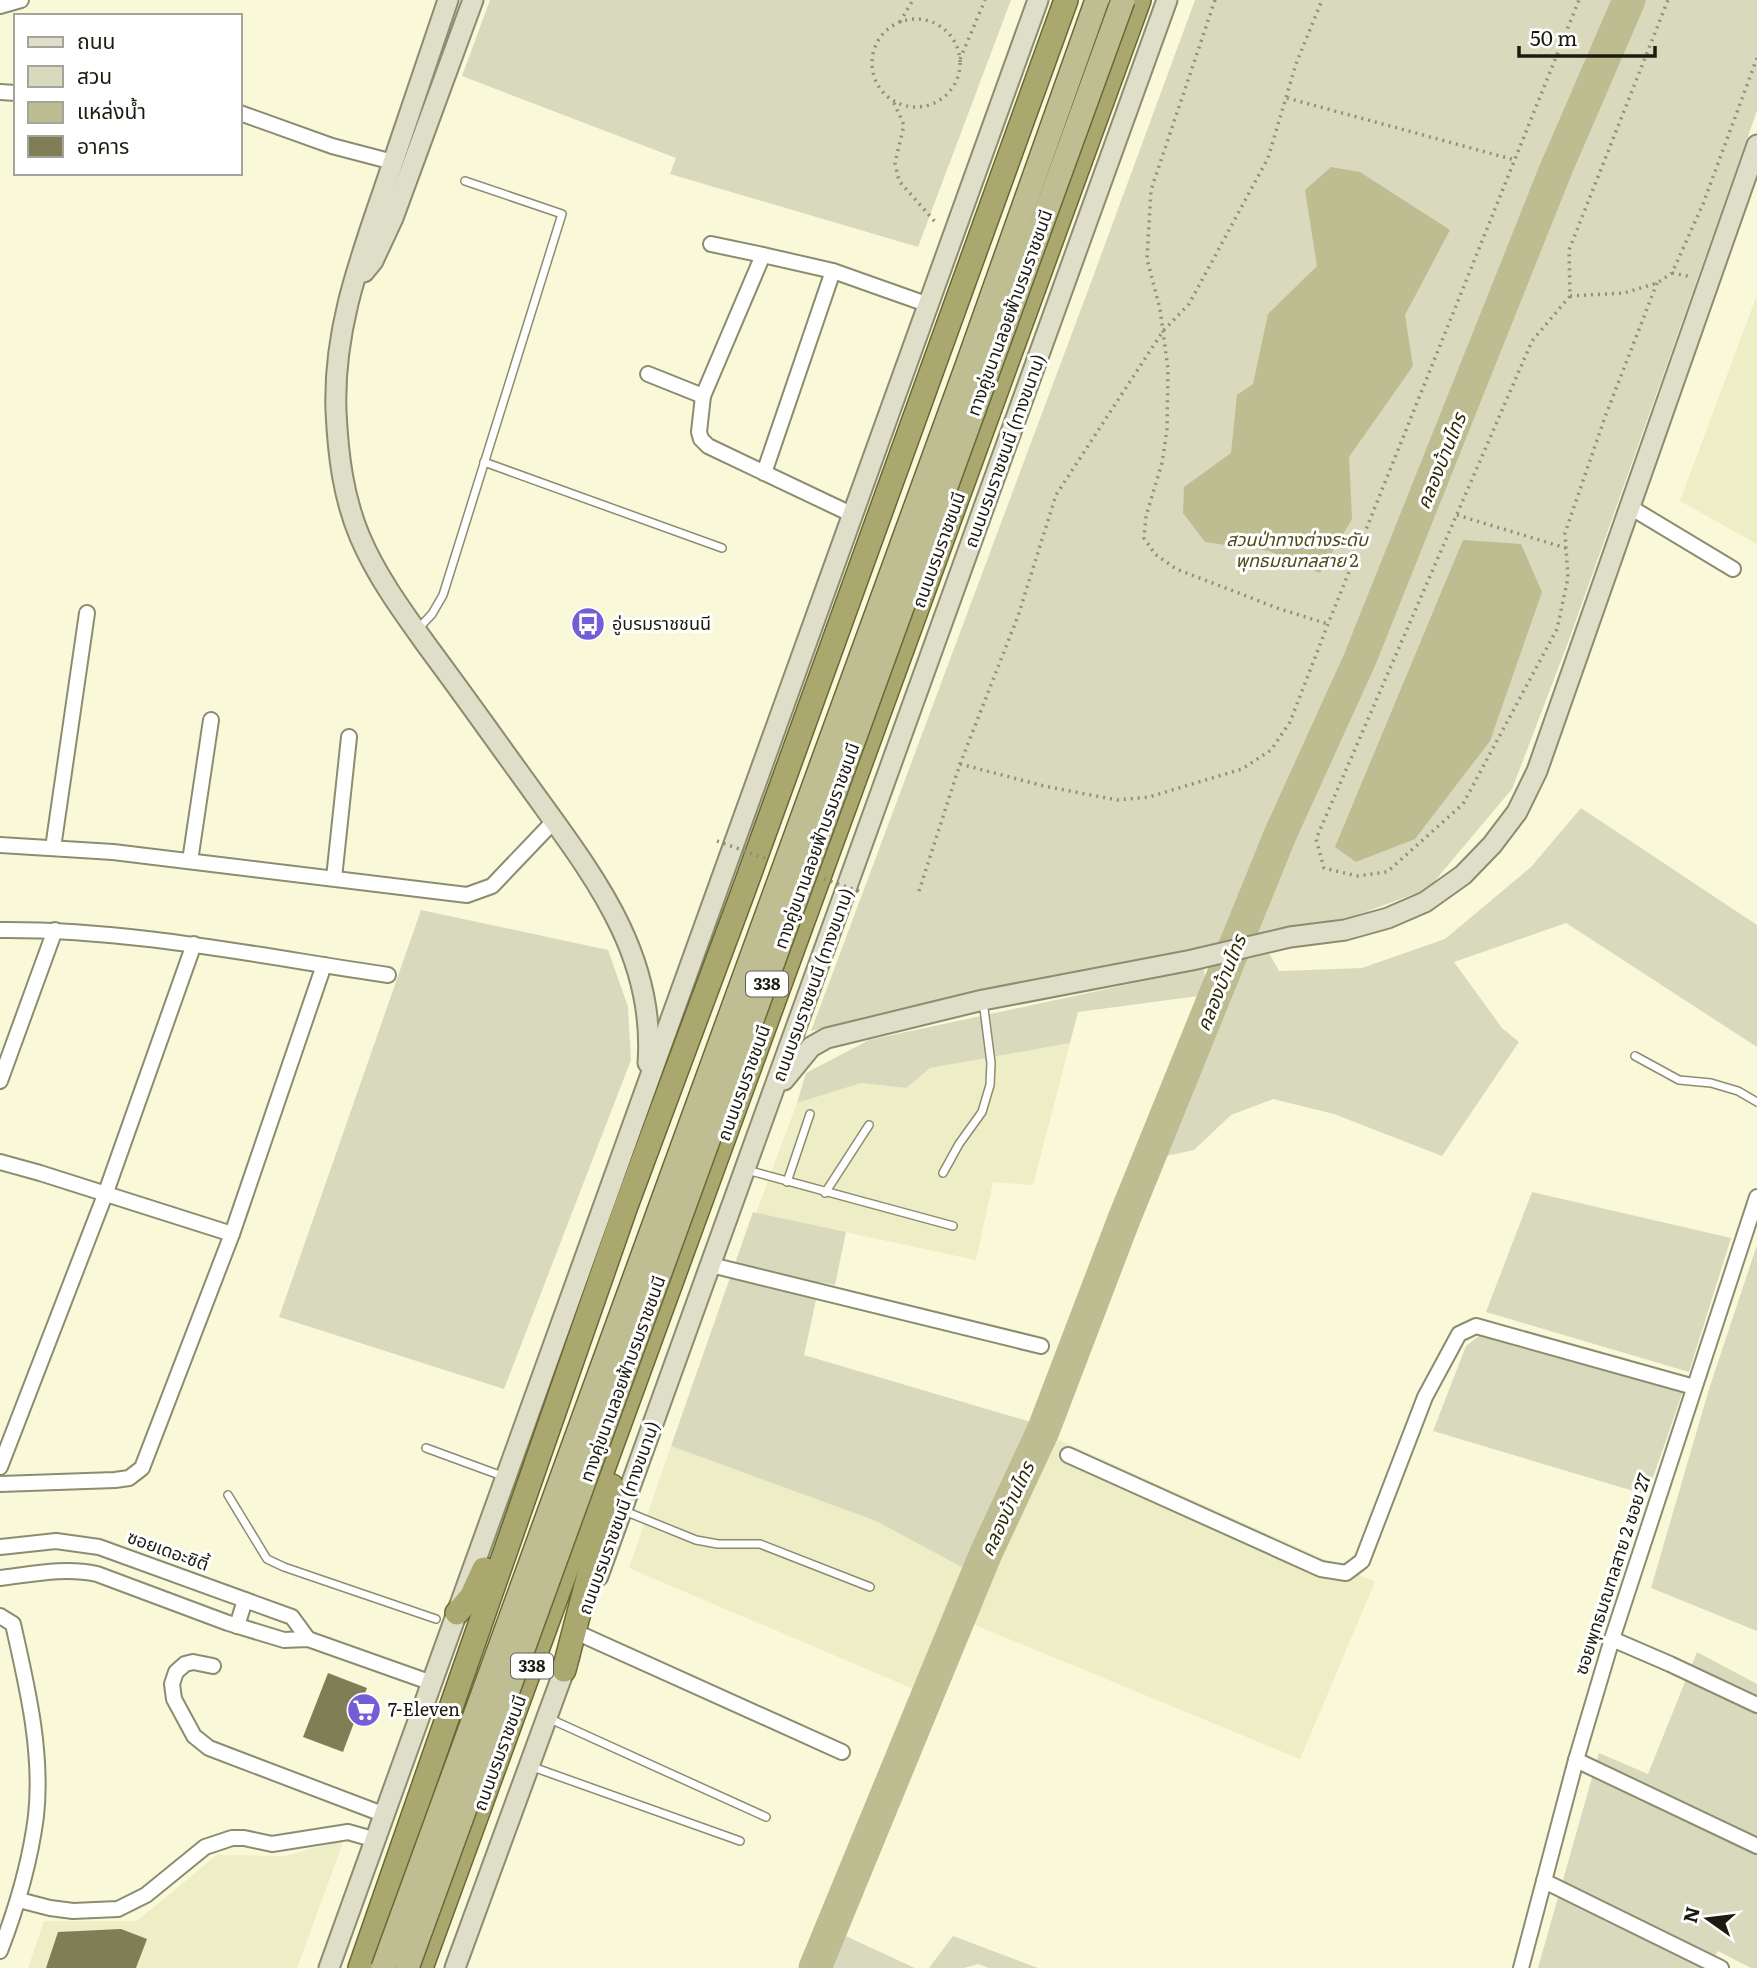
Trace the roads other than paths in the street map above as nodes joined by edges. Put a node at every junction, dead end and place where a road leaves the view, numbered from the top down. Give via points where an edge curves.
1 (21, 0) edge
2 (448, 0) edge
3 (473, 0) edge
4 (1038, 0) edge
5 (1066, 0) edge
6 (1097, 0) edge
7 (1123, 0) edge
8 (1139, 0) edge
9 (1167, 0) edge
10 (0, 6) edge
11 (242, 114) edge
12 (1757, 145) edge
13 (393, 162) junction
14 (465, 181) dead end
15 (711, 244) dead end
16 (763, 255) junction
17 (833, 271) junction
18 (350, 290) junction
19 (929, 305) junction
20 (648, 374) dead end
21 (703, 396) junction
22 (484, 462) junction
23 (764, 473) junction
24 (1630, 508) junction
25 (851, 514) junction
26 (722, 548) dead end
27 (1734, 569) dead end
28 (87, 613) dead end
29 (416, 630) junction
30 (211, 720) dead end
31 (349, 737) dead end
32 (554, 821) junction
33 (0, 845) edge
34 (53, 848) junction
35 (190, 861) junction
36 (334, 878) junction
37 (0, 930) edge
38 (55, 930) junction
39 (194, 944) junction
40 (324, 965) junction
41 (388, 975) dead end
42 (983, 1000) junction
43 (1635, 1056) dead end
44 (0, 1081) edge
45 (647, 1086) junction
46 (775, 1090) junction
47 (1757, 1102) edge
48 (810, 1114) dead end
49 (869, 1125) dead end
50 (0, 1162) edge
51 (746, 1170) junction
52 (943, 1173) dead end
53 (787, 1182) junction
54 (825, 1193) junction
55 (105, 1195) junction
56 (1757, 1197) edge
57 (953, 1226) dead end
58 (232, 1234) junction
59 (711, 1265) junction
60 (1041, 1346) dead end
61 (572, 1359) junction
62 (642, 1364) junction
63 (1694, 1387) junction
64 (426, 1448) dead end
65 (1068, 1455) dead end
66 (0, 1467) edge
67 (506, 1477) junction
68 (0, 1484) edge
69 (228, 1495) dead end
70 (622, 1509) junction
71 (0, 1547) edge
72 (0, 1578) edge
73 (870, 1587) dead end
74 (245, 1600) junction
75 (0, 1616) edge
76 (446, 1616) junction
77 (237, 1626) junction
78 (578, 1633) junction
79 (308, 1639) junction
80 (1612, 1639) junction
81 (213, 1666) dead end
82 (564, 1670) junction
83 (432, 1683) junction
84 (1757, 1705) edge
85 (547, 1718) junction
86 (842, 1752) dead end
87 (1576, 1760) junction
88 (529, 1765) junction
89 (385, 1815) junction
90 (766, 1817) dead end
91 (376, 1840) junction
92 (740, 1841) dead end
93 (1757, 1846) edge
94 (1544, 1881) junction
95 (19, 1900) junction
96 (0, 1951) edge
97 (329, 1968) edge
98 (360, 1968) edge
99 (383, 1968) edge
100 (407, 1968) edge
101 (421, 1968) edge
102 (455, 1968) edge
103 (1521, 1968) edge
104 (1721, 1968) edge

1 - 10 street
2 - 13 main road
3 - 18 main road via 393,218 373,261
4 - 19 main road
5 - 61 highway
6 - 99 main road, ทางคู่ขนานลอยฟ้าบรมราชชนนี / 338, bridge
7 - 100 main road, ทางคู่ขนานลอยฟ้าบรมราชชนนี / 338, bridge
8 - 62 highway, ถนนบรมราชชนนี / 338
9 - 46 main road, ถนนบรมราชชนนี (ทางขนาน) / 338
11 - 13 street
12 - 24 main road
13 - 18 main road
14 - 22 lane via 562,214
15 - 16 street
16 - 17 street
16 - 21 street
17 - 19 street
17 - 23 street
18 - 29 main road via 336,409 343,484 375,568
19 - 25 main road
20 - 21 street
21 - 23 street via 701,439 723,455
22 - 26 lane
22 - 29 lane via 443,595
23 - 25 street
24 - 27 street
24 - 42 main road via 1538,771 1517,812 1464,874 1425,902 1345,930 1290,937
25 - 45 main road
28 - 34 street
29 - 32 main road
30 - 35 street
31 - 36 street
32 - 36 street via 492,886 467,895
32 - 45 main road via 608,900 636,962 649,1017
33 - 34 street
34 - 35 street
35 - 36 street
37 - 38 street
38 - 39 street
38 - 44 street
39 - 40 street
39 - 55 street
40 - 41 street
40 - 58 street
42 - 46 main road via 827,1038 811,1047
42 - 52 lane via 991,1063 989,1085 982,1112
43 - 47 lane via 1679,1080 1711,1083
45 - 67 main road
46 - 51 main road, ถนนบรมราชชนนี (ทางขนาน) / 338
48 - 53 lane
49 - 54 lane
50 - 55 street
51 - 53 lane
51 - 59 main road, ถนนบรมราชชนนี (ทางขนาน) / 338
53 - 54 lane
54 - 57 lane
55 - 58 street
55 - 66 street
56 - 63 street, ซอยพุทธมณฑลสาย 2 ซอย 27
58 - 68 street via 142,1468 129,1478 115,1480
59 - 60 street
59 - 70 main road, ถนนบรมราชชนนี (ทางขนาน) / 338
61 - 76 highway via 551,1395 515,1499 471,1597
61 - 98 highway
62 - 82 highway
62 - 101 highway, ถนนบรมราชชนนี / 338
63 - 65 street via 1476,1326 1459,1334 1425,1396 1362,1561 1346,1573 1321,1569
63 - 80 street, ซอยพุทธมณฑลสาย 2 ซอย 27
64 - 67 lane
67 - 76 main road
69 - 76 lane via 267,1559
70 - 73 lane via 696,1540 760,1544
70 - 78 main road, ถนนบรมราชชนนี (ทางขนาน) / 338
71 - 74 street, ซอยเดอะซิตี้ via 56,1541 99,1547
72 - 77 street, ซอยเดอะซิตี้ via 55,1571 97,1574
74 - 77 street
74 - 79 street, ซอยเดอะซิตี้ via 292,1617
75 - 95 street via 13,1624 29,1693 36,1764 36,1814
76 - 83 main road
77 - 79 street, ซอยเดอะซิตี้ via 284,1640
78 - 82 main road, ถนนบรมราชชนนี (ทางขนาน) / 338
78 - 86 street
79 - 83 street, ซอยเดอะซิตี้
80 - 84 street
80 - 87 street, ซอยพุทธมณฑลสาย 2 ซอย 27
81 - 89 street via 185,1664 172,1684 174,1699 194,1736 209,1748
82 - 85 main road, ถนนบรมราชชนนี (ทางขนาน) / 338
83 - 89 main road
85 - 88 main road, ถนนบรมราชชนนี (ทางขนาน) / 338
85 - 90 lane
87 - 93 street
87 - 94 street, ซอยพุทธมณฑลสาย 2 ซอย 27
88 - 92 lane
88 - 102 main road, ถนนบรมราชชนนี (ทางขนาน) / 338
89 - 91 main road
91 - 95 street via 348,1832 272,1844 232,1839 205,1847 146,1895 118,1909 73,1911
91 - 97 main road
94 - 103 street, ซอยพุทธมณฑลสาย 2 ซอย 27
94 - 104 street
95 - 96 street

